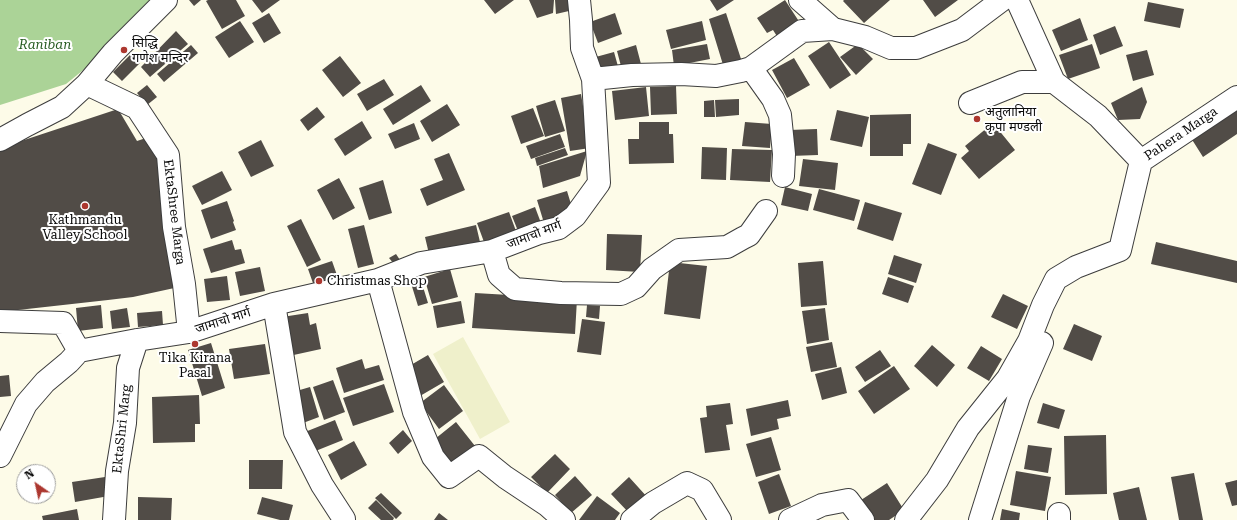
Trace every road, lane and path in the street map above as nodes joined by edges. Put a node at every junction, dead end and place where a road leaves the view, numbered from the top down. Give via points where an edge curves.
1 (166, 0) edge
2 (579, 0) edge
3 (800, 0) edge
4 (1002, 0) edge
5 (1017, 0) edge
6 (833, 29) junction
7 (751, 68) junction
8 (593, 79) junction
9 (1054, 82) junction
10 (87, 84) junction
11 (1237, 97) edge
12 (970, 103) dead end
13 (0, 140) edge
14 (1141, 161) junction
15 (783, 176) dead end
16 (766, 211) dead end
17 (492, 251) junction
18 (1076, 267) junction
19 (378, 280) junction
20 (274, 304) junction
21 (0, 321) edge
22 (190, 332) junction
23 (137, 340) junction
24 (79, 351) junction
25 (0, 456) edge
26 (114, 520) edge
27 (343, 520) edge
28 (564, 520) edge
29 (632, 520) edge
30 (720, 520) edge
31 (790, 520) edge
32 (863, 520) edge
33 (906, 520) edge
34 (980, 520) edge

1 - 10 street via 113,53
2 - 8 street, जामाचो मार्ग via 582,48
3 - 6 street
4 - 6 street via 962,30 916,48 891,48 865,37
5 - 9 street
6 - 7 street via 802,31
7 - 8 street via 716,76 632,75
7 - 15 street via 773,99 780,115 784,154
8 - 17 street, जामाचो मार्ग via 599,183 575,216 559,228
9 - 12 street via 1022,82
9 - 14 street via 1098,116
10 - 13 street via 62,107
10 - 22 street, EktaShree Marga via 137,108 168,155 174,228
11 - 14 street, Pahera Marga
14 - 18 street, Pahera Marga via 1120,250
16 - 17 street via 743,238 727,247 679,250 652,269 636,287 621,294 515,289 499,275
17 - 19 street, जामाचो मार्ग via 421,263
18 - 33 street via 1056,279 1008,378 968,428 938,480
18 - 34 street via 1019,396
19 - 20 street, जामाचो मार्ग
19 - 28 street via 414,412 433,456 449,477 480,456
20 - 22 street, जामाचो मार्ग
20 - 27 street via 295,432
21 - 24 street via 63,323
22 - 23 street, जामाचो मार्ग
23 - 24 street, जामाचो मार्ग
23 - 26 street, EktaShri Marg via 128,368
24 - 25 street via 45,382 26,404
29 - 30 street via 653,503 687,483 702,490
31 - 32 street via 822,505 848,500

